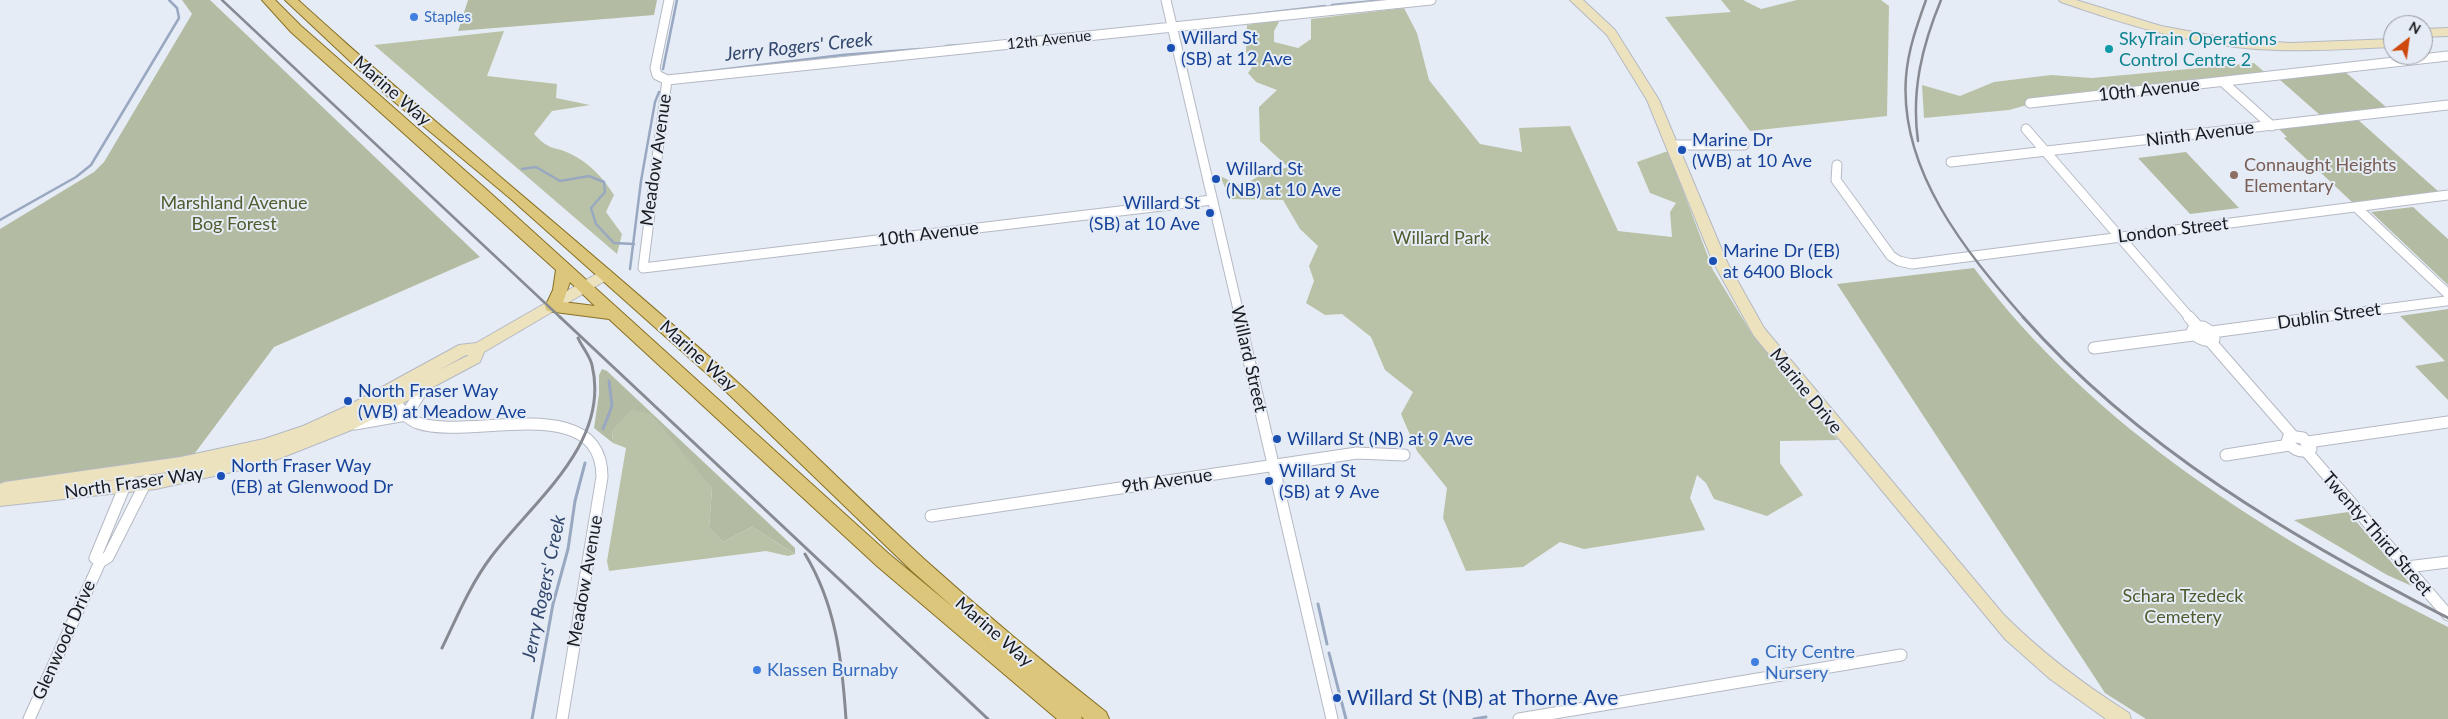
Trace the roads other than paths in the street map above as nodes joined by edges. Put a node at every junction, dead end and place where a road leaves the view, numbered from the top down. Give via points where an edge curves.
1 (268, 0) edge
2 (291, 0) edge
3 (669, 0) edge
4 (1166, 0) edge
5 (1431, 0) edge
6 (1576, 0) edge
7 (2064, 0) edge
8 (2086, 0) edge
9 (2095, 11) junction
10 (2117, 11) junction
11 (1172, 27) junction
12 (2448, 32) edge
13 (2433, 33) edge
14 (2383, 34) edge
15 (2448, 41) edge
16 (2433, 42) edge
17 (2383, 43) edge
18 (2448, 56) edge
19 (2438, 57) junction
20 (2448, 65) edge
21 (667, 80) junction
22 (2223, 82) junction
23 (2030, 103) dead end
24 (2448, 105) edge
25 (2272, 126) junction
26 (2026, 129) dead end
27 (1673, 145) junction
28 (1744, 145) dead end
29 (2046, 152) junction
30 (1952, 162) dead end
31 (1838, 165) dead end
32 (2448, 195) edge
33 (1212, 200) junction
34 (2356, 207) junction
35 (2120, 236) junction
36 (643, 268) joint
37 (564, 269) junction
38 (606, 274) junction
39 (584, 287) junction
40 (2447, 297) edge
41 (553, 307) junction
42 (611, 313) junction
43 (2195, 330) junction
44 (2211, 337) junction
45 (2094, 348) dead end
46 (478, 349) junction
47 (425, 386) junction
48 (392, 396) junction
49 (406, 416) junction
50 (2448, 422) edge
51 (348, 425) junction
52 (2290, 440) junction
53 (2308, 447) junction
54 (1404, 455) dead end
55 (2226, 455) dead end
56 (1274, 465) junction
57 (152, 469) junction
58 (131, 471) junction
59 (145, 484) junction
60 (123, 487) junction
61 (0, 492) edge
62 (0, 500) edge
63 (931, 516) dead end
64 (100, 562) junction
65 (2448, 562) edge
66 (2406, 567) junction
67 (2448, 615) edge
68 (1901, 655) dead end
69 (29, 719) edge
70 (562, 719) edge
71 (1072, 719) edge
72 (1099, 719) edge
73 (1332, 719) edge
74 (1519, 719) edge
75 (2122, 719) edge

1 - 37 main road, Marine Way via 296,29
2 - 38 main road, Marine Way via 390,91
3 - 21 street, Meadow Avenue via 655,68 656,75
4 - 11 street, Willard Street
5 - 11 street, 12th Avenue
6 - 27 street, Marine Drive via 1611,32 1634,65
7 - 9 street
8 - 10 street
9 - 10 street
9 - 17 street via 2148,28 2228,42 2286,46
10 - 14 street via 2182,28 2268,38
11 - 21 street, 12th Avenue
11 - 33 street, Willard Street
12 - 13 street
15 - 16 street
18 - 19 street, 10th Avenue
19 - 20 street
19 - 22 street, 10th Avenue
21 - 36 street, Meadow Avenue
22 - 23 street, 10th Avenue
22 - 25 street
24 - 25 street, Ninth Avenue
25 - 29 street, Ninth Avenue
26 - 29 street
27 - 28 street
27 - 75 street, Marine Drive via 1720,262 1759,332 1778,357 2014,637 2060,677
29 - 30 street, Ninth Avenue
29 - 35 street
31 - 35 street, London Street via 1835,175 1839,185 1891,256 1899,261 1919,263
32 - 34 street, London Street
33 - 36 street, 10th Avenue
33 - 56 street, Willard Street
34 - 35 street, London Street
34 - 40 street
35 - 43 street
37 - 39 main road, Marine Way
37 - 41 main road via 561,290
38 - 39 street, North Fraser Way
38 - 72 main road, Marine Way via 771,423 918,565
39 - 41 street, North Fraser Way
39 - 42 main road, Marine Way
40 - 44 street, Dublin Street
41 - 42 main road
41 - 46 street, North Fraser Way
42 - 71 main road, Marine Way via 883,560
43 - 44 street via 2203,340
43 - 45 street
44 - 52 street
46 - 47 street, North Fraser Way via 475,358
46 - 48 street, North Fraser Way via 464,349
47 - 48 street, North Fraser Way
47 - 49 street
48 - 49 street
48 - 51 street, North Fraser Way
48 - 57 street, North Fraser Way via 286,438 230,455
49 - 51 street
49 - 70 street, Meadow Avenue via 443,429 538,423 560,425 594,444 600,458 602,477
50 - 53 street
51 - 59 street, North Fraser Way via 263,459
52 - 53 street via 2299,452
52 - 55 street
53 - 66 street, Twenty-Third Street
54 - 56 street, 9th Avenue via 1357,453
56 - 63 street, 9th Avenue
56 - 73 street, Willard Street
57 - 58 street, North Fraser Way
57 - 59 street, Glenwood Drive
58 - 60 street, Glenwood Drive
58 - 61 street, North Fraser Way
59 - 60 street, North Fraser Way
59 - 64 street, Glenwood Drive via 108,557
60 - 62 street, North Fraser Way
60 - 64 street, Glenwood Drive via 95,558
64 - 69 street, Glenwood Drive
65 - 66 street
66 - 67 street, Twenty-Third Street
68 - 74 street

